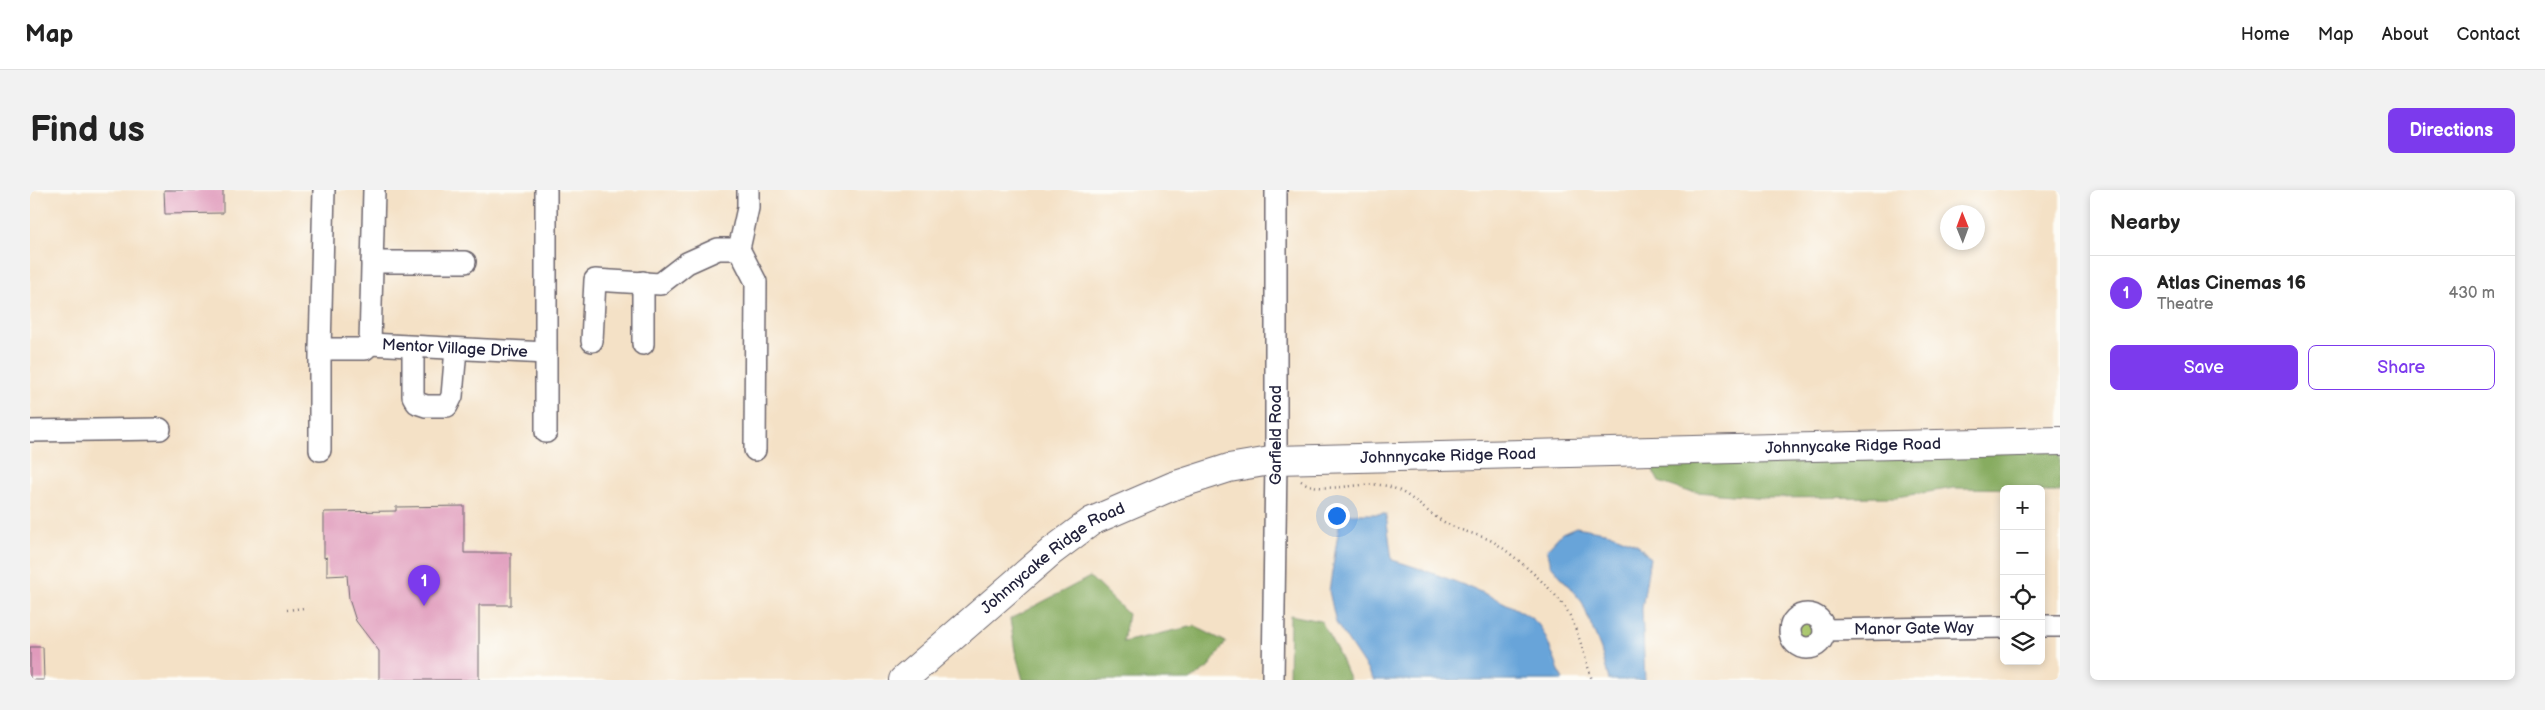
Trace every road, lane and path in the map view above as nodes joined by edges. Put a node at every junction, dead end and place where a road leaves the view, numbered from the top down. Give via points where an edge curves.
1 (324, 190) edge
2 (374, 190) edge
3 (546, 190) edge
4 (748, 190) edge
5 (1276, 190) edge
6 (739, 249) junction
7 (372, 262) junction
8 (465, 262) dead end
9 (643, 282) junction
10 (592, 341) dead end
11 (370, 344) junction
12 (643, 344) dead end
13 (413, 346) junction
14 (320, 349) junction
15 (456, 349) junction
16 (546, 353) junction
17 (160, 429) dead end
18 (30, 431) edge
19 (546, 432) dead end
20 (2060, 441) edge
21 (320, 450) dead end
22 (755, 450) dead end
23 (1286, 460) junction
24 (304, 608) dead end
25 (287, 610) dead end
26 (2045, 626) edge
27 (2060, 626) edge
28 (2000, 627) edge
29 (1824, 630) dead end
30 (904, 680) edge
31 (1273, 680) edge
32 (1592, 680) edge

1 - 14 street
2 - 7 street, Mentor Village Drive
3 - 16 street, Mentor Village Drive
4 - 6 street via 748,208
5 - 23 street, Garfield Road
6 - 9 street via 718,249 687,263 660,284
6 - 22 street via 756,282
7 - 8 street
7 - 11 street, Mentor Village Drive
9 - 10 street via 594,280
9 - 12 street
11 - 13 street, Mentor Village Drive
11 - 14 street via 365,349
13 - 15 street, Mentor Village Drive
13 - 15 street via 413,396 416,403 426,406 447,406 452,396
14 - 21 street
15 - 16 street, Mentor Village Drive
16 - 19 street, Mentor Village Drive
17 - 18 street
20 - 23 main road, Johnnycake Ridge Road
23 - 30 main road, Johnnycake Ridge Road via 1229,468 1173,486 1092,522 1052,551
23 - 31 street, Garfield Road
23 - 32 path via 1296,476 1310,486 1386,486 1398,490 1448,525 1493,542 1546,586 1568,612
24 - 25 path
26 - 27 street
28 - 29 street, Manor Gate Way

